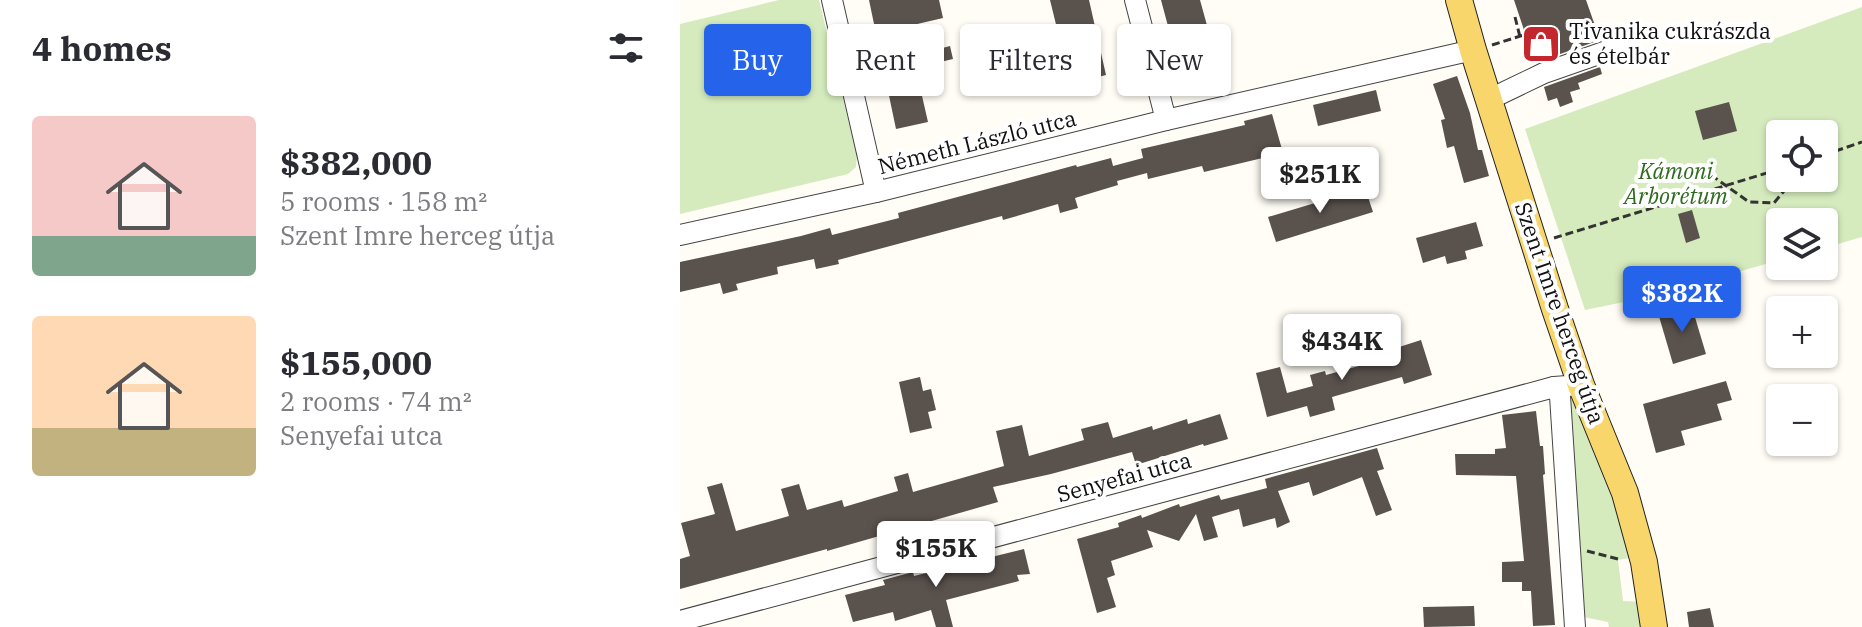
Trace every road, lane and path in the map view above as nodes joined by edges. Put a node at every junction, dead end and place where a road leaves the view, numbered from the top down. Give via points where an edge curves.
1 (832, 0) edge
2 (1135, 0) edge
3 (1459, 0) edge
4 (1515, 17) dead end
5 (1520, 37) junction
6 (1627, 44) dead end
7 (1473, 50) junction
8 (1544, 73) junction
9 (1490, 99) junction
10 (1166, 120) junction
11 (1862, 142) edge
12 (1838, 150) edge
13 (1712, 163) dead end
14 (1766, 173) edge
15 (1725, 184) junction
16 (876, 192) junction
17 (1783, 192) edge
18 (680, 235) edge
19 (1561, 235) dead end
20 (1581, 385) junction
21 (1554, 387) junction
22 (1570, 546) junction
23 (1618, 559) dead end
24 (680, 621) edge
25 (1575, 627) edge
26 (1654, 627) edge

1 - 16 street
2 - 10 street
3 - 7 main road, Szent Imre herceg útja
4 - 5 path
5 - 7 path
5 - 8 path via 1530,33
6 - 8 street
7 - 9 main road, Szent Imre herceg útja
7 - 10 street, Németh László utca
8 - 9 street
9 - 20 main road, Szent Imre herceg útja
10 - 16 street, Németh László utca
11 - 12 path
13 - 15 path via 1711,175
14 - 15 path
15 - 17 path via 1749,202 1774,203
15 - 19 path
16 - 18 street, Németh László utca
20 - 21 street, Senyefai utca
20 - 26 main road, Szent Imre herceg útja via 1625,493
21 - 22 street, Szent Imre herceg útja via 1560,396
21 - 24 street, Senyefai utca
22 - 23 path
22 - 25 street, Szent Imre herceg útja

